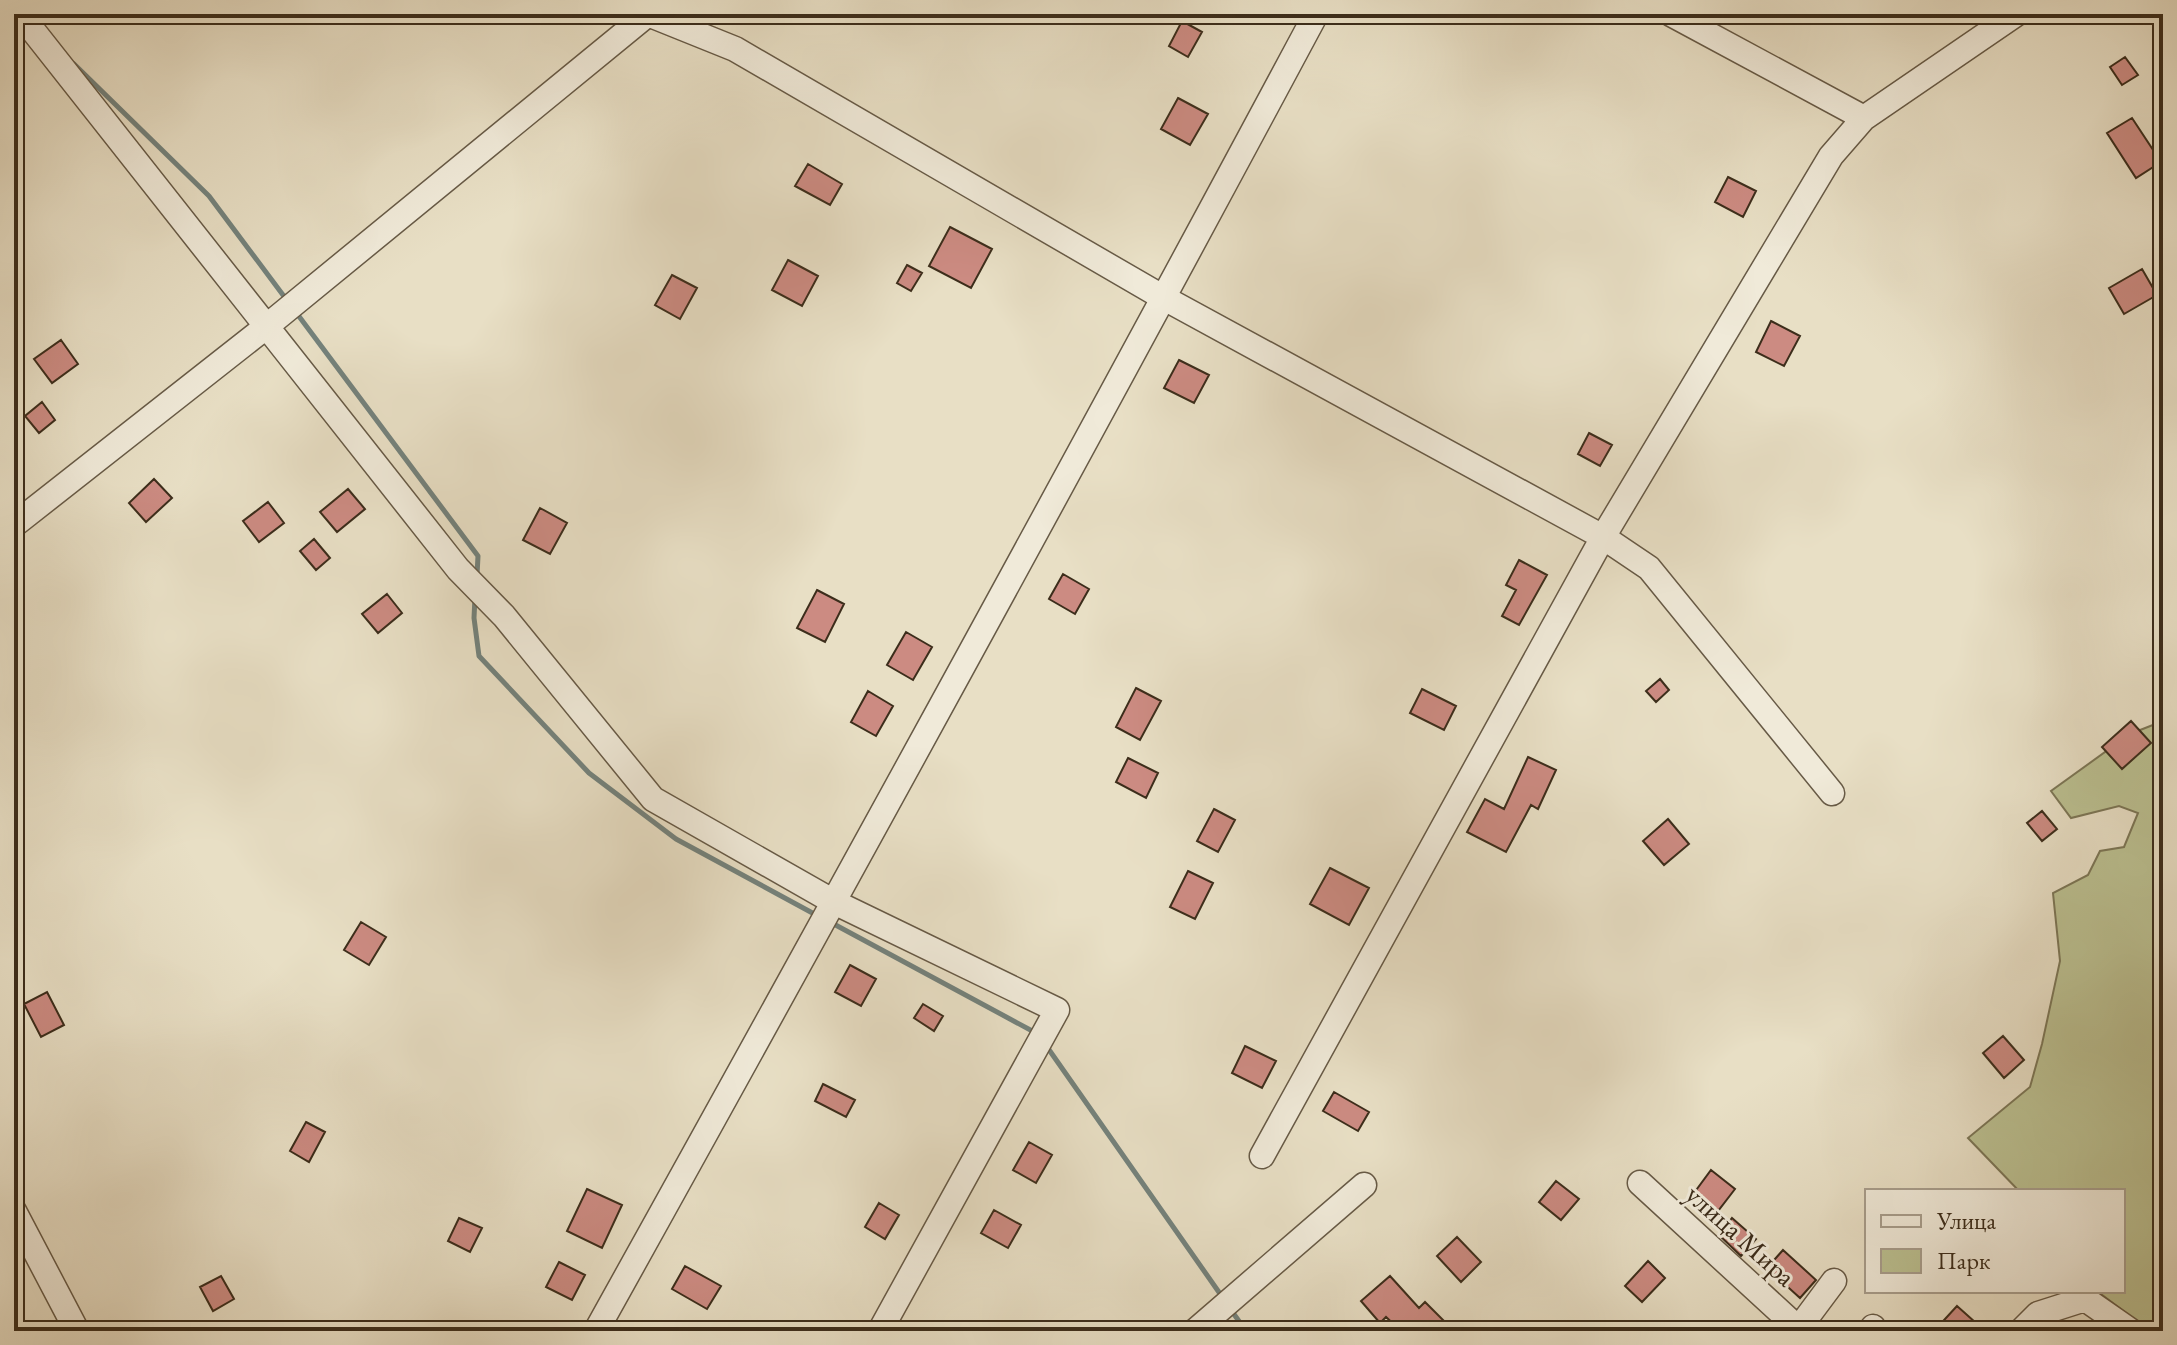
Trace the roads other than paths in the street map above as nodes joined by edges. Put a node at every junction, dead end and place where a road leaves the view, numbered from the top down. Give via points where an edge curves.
1 (20, 14) edge
2 (648, 14) edge
3 (1316, 14) edge
4 (1671, 14) edge
5 (2016, 14) edge
6 (1864, 118) junction
7 (1164, 298) junction
8 (267, 326) junction
9 (14, 525) edge
10 (1603, 537) junction
11 (1832, 793) dead end
12 (834, 902) junction
13 (1262, 1156) dead end
14 (1640, 1183) dead end
15 (1364, 1185) dead end
16 (14, 1211) edge
17 (1834, 1281) dead end
18 (1800, 1330) edge
19 (77, 1331) edge
20 (596, 1331) edge
21 (880, 1331) edge
22 (1195, 1331) edge
23 (2021, 1331) edge
24 (2131, 1331) edge

1 - 8 street
2 - 7 street via 735,49
2 - 8 street
3 - 7 street
4 - 6 street
5 - 6 street
6 - 10 street via 1831,156
7 - 10 street
7 - 12 street
8 - 9 street
8 - 12 street via 458,569 504,616 653,799
10 - 11 street via 1649,568
10 - 13 street
12 - 20 street
12 - 21 street via 1057,1010
14 - 18 street, улица Мира
15 - 22 street
16 - 19 street
17 - 18 street
23 - 24 street via 2038,1314 2085,1299

